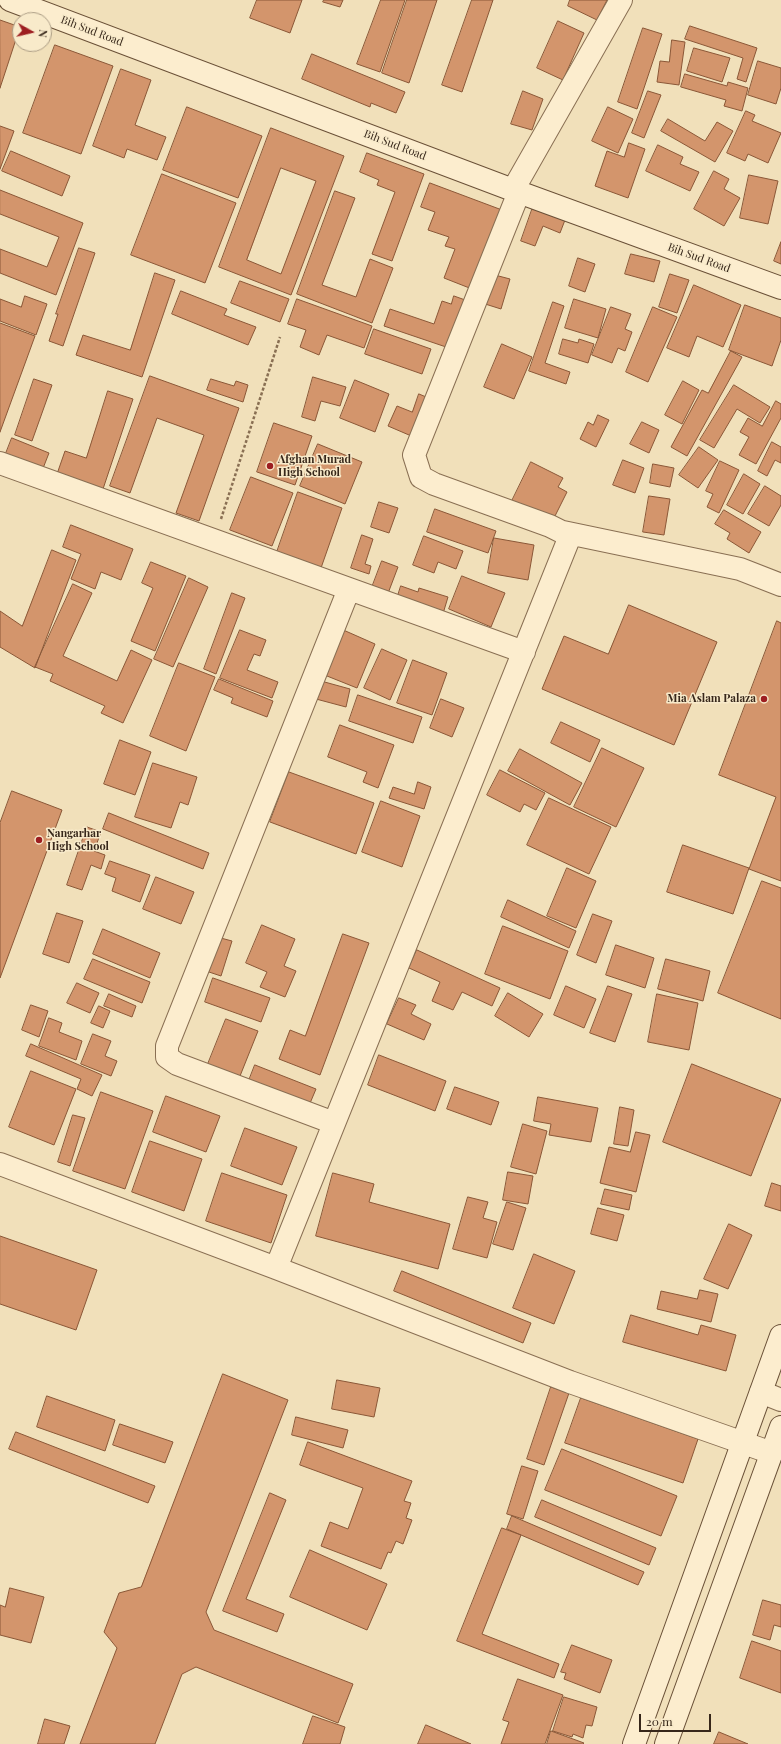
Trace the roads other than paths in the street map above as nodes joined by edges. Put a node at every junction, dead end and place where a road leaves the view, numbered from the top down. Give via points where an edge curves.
1 (10, 0) edge
2 (621, 0) edge
3 (513, 190) junction
4 (781, 288) edge
5 (0, 463) edge
6 (563, 532) junction
7 (781, 585) edge
8 (349, 589) junction
9 (524, 652) junction
10 (334, 1123) junction
11 (0, 1164) edge
12 (276, 1268) junction
13 (781, 1336) edge
14 (771, 1396) edge
15 (781, 1427) edge
16 (743, 1443) junction
17 (772, 1453) junction
18 (634, 1744) edge
19 (666, 1744) edge

1 - 3 street, Bih Sud Road
2 - 3 street
3 - 4 street, Bih Sud Road
3 - 6 street via 519,192 414,455 421,477 434,484
5 - 8 street
6 - 7 street via 740,569
6 - 9 street via 570,536
8 - 9 street
8 - 10 street via 167,1046 167,1057 177,1064
9 - 10 street
10 - 12 street
11 - 12 street
12 - 16 street via 570,1382
13 - 14 street
14 - 16 street
15 - 17 street
16 - 17 street
16 - 18 street
17 - 19 street

